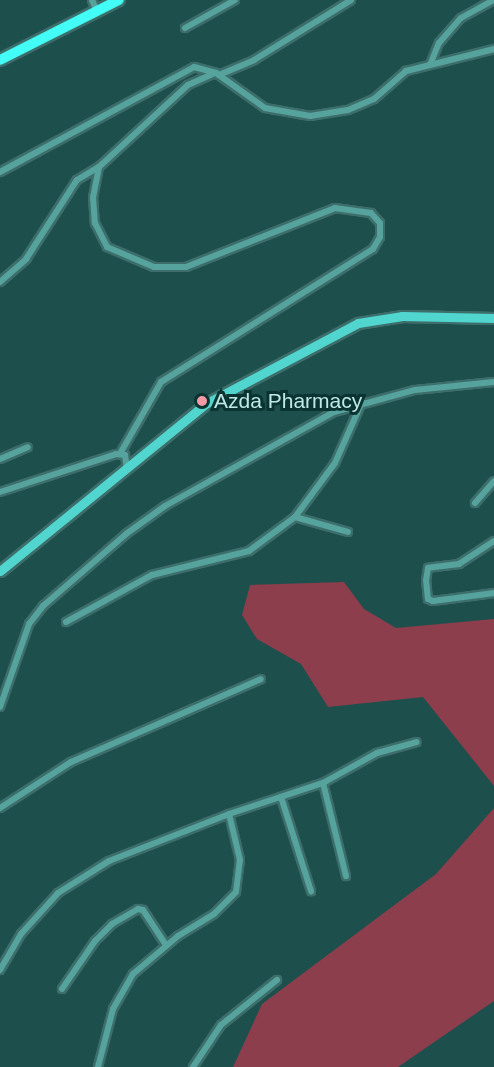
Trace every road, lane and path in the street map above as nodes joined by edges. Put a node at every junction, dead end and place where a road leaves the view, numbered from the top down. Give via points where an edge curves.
1 (92, 0) edge
2 (119, 0) edge
3 (235, 0) edge
4 (351, 0) edge
5 (494, 0) edge
6 (97, 11) junction
7 (185, 28) dead end
8 (494, 49) edge
9 (0, 60) edge
10 (430, 65) junction
11 (217, 74) junction
12 (99, 167) junction
13 (0, 172) edge
14 (0, 282) edge
15 (494, 318) edge
16 (494, 382) edge
17 (362, 402) junction
18 (28, 447) dead end
19 (120, 454) junction
20 (0, 459) edge
21 (127, 469) junction
22 (494, 481) edge
23 (0, 492) edge
24 (475, 503) dead end
25 (295, 517) junction
26 (348, 532) dead end
27 (494, 541) edge
28 (0, 571) edge
29 (494, 593) edge
30 (66, 622) dead end
31 (261, 679) dead end
32 (0, 707) edge
33 (417, 742) dead end
34 (323, 783) junction
35 (281, 797) junction
36 (0, 808) edge
37 (229, 814) junction
38 (346, 876) dead end
39 (311, 891) dead end
40 (166, 945) junction
41 (0, 970) edge
42 (278, 980) dead end
43 (62, 989) dead end
44 (98, 1067) edge
45 (193, 1067) edge

1 - 6 street
2 - 6 main road
3 - 7 street
4 - 11 street via 254,60
5 - 10 street via 461,18 439,43
6 - 9 main road
8 - 10 street
10 - 11 street via 406,71 374,99 357,107 310,116 265,108
11 - 12 street via 188,85
11 - 13 street via 194,67
12 - 14 street via 77,180 26,259
12 - 19 street via 93,197 94,223 108,247 154,267 186,267 335,208 370,213 380,223 380,237 372,249 161,382
15 - 21 street via 402,316 365,320 207,404
16 - 17 street via 415,390
17 - 25 street via 334,463
17 - 32 street via 333,412 165,507 56,593 29,624
18 - 20 street
19 - 21 street via 125,455
19 - 23 street
21 - 28 street
22 - 24 street
25 - 26 street
25 - 30 street via 249,551 152,575
27 - 29 street via 459,564 428,568 426,590 428,599 433,601
31 - 36 street via 71,762
33 - 34 street via 377,753
34 - 35 street
34 - 38 street
35 - 37 street
35 - 39 street
37 - 40 street via 240,860 236,892 213,914
37 - 41 street via 109,861 78,879 35,916
40 - 43 street via 143,910 138,909 112,924 95,941
40 - 44 street via 125,986 113,1009
42 - 45 street via 221,1025

